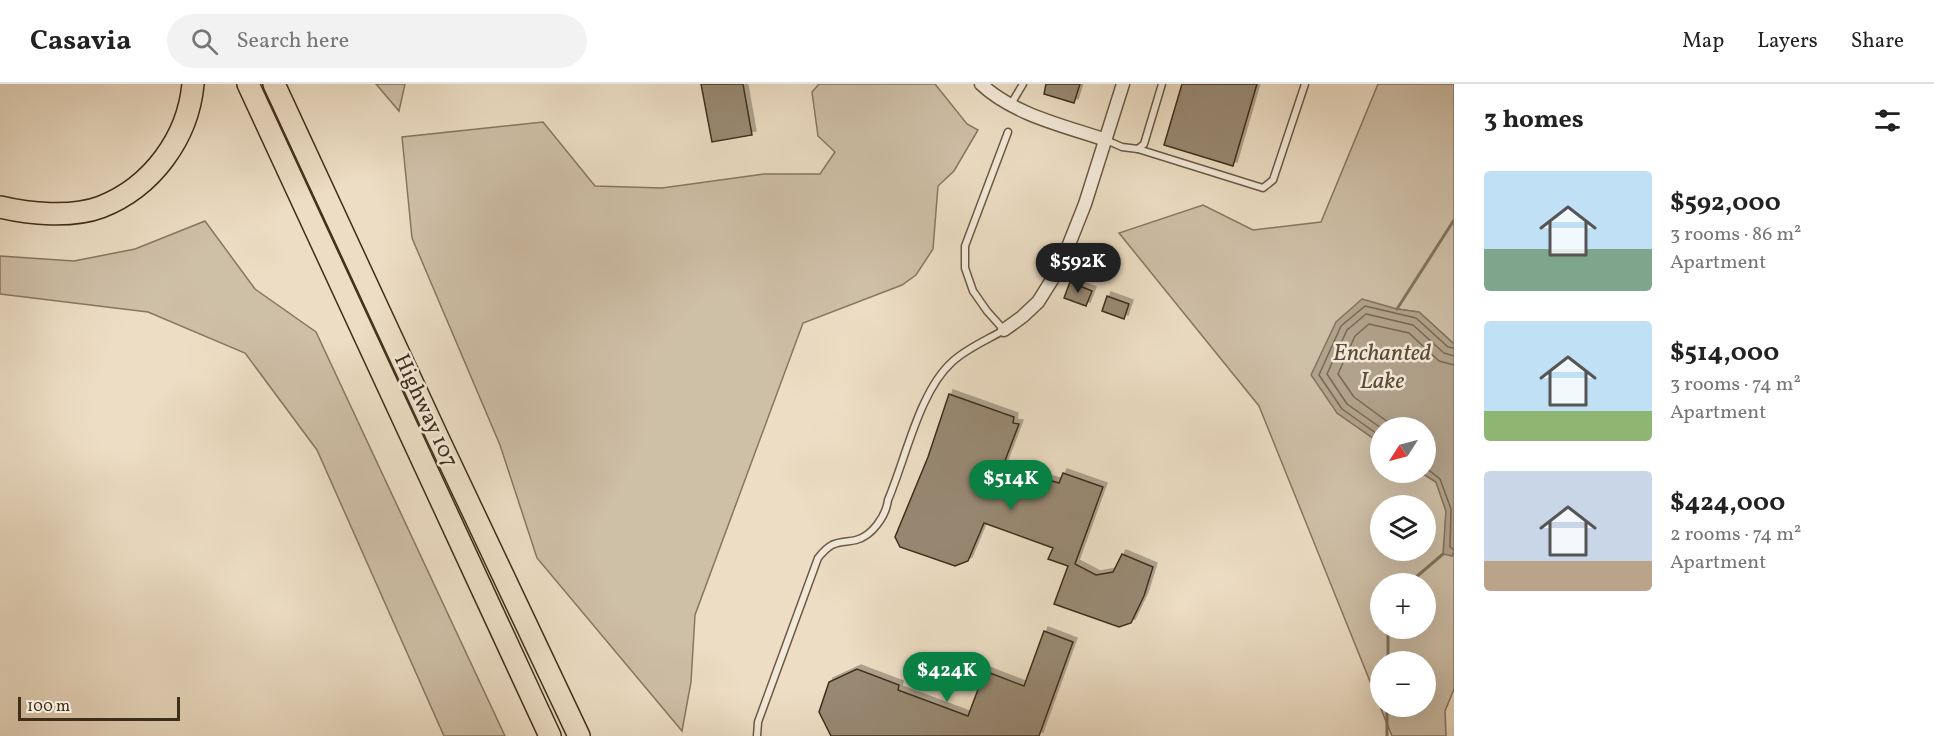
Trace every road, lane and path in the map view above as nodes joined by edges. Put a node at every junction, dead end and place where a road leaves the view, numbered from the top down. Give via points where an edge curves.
1 (193, 84) edge
2 (248, 84) edge
3 (274, 84) edge
4 (981, 84) edge
5 (1023, 84) edge
6 (1123, 84) edge
7 (1162, 84) edge
8 (1305, 84) edge
9 (1011, 105) junction
10 (1008, 132) dead end
11 (1106, 140) junction
12 (1138, 149) junction
13 (2, 207) edge
14 (1004, 330) junction
15 (550, 736) edge
16 (579, 736) edge
17 (757, 736) edge

1 - 13 highway via 186,118 169,152 148,178 127,193 99,208 68,213
2 - 15 highway, Highway 107
3 - 16 highway, Highway 107
4 - 9 street
5 - 9 lane
6 - 11 street
7 - 12 lane via 1144,144
8 - 12 lane via 1273,180 1263,188
9 - 11 street
10 - 14 lane via 965,246 965,268 973,291
11 - 12 lane
11 - 14 street via 1060,267 1038,302
14 - 17 lane via 953,361 939,376 919,417 887,509 877,524 866,536 833,544 818,558 758,722

